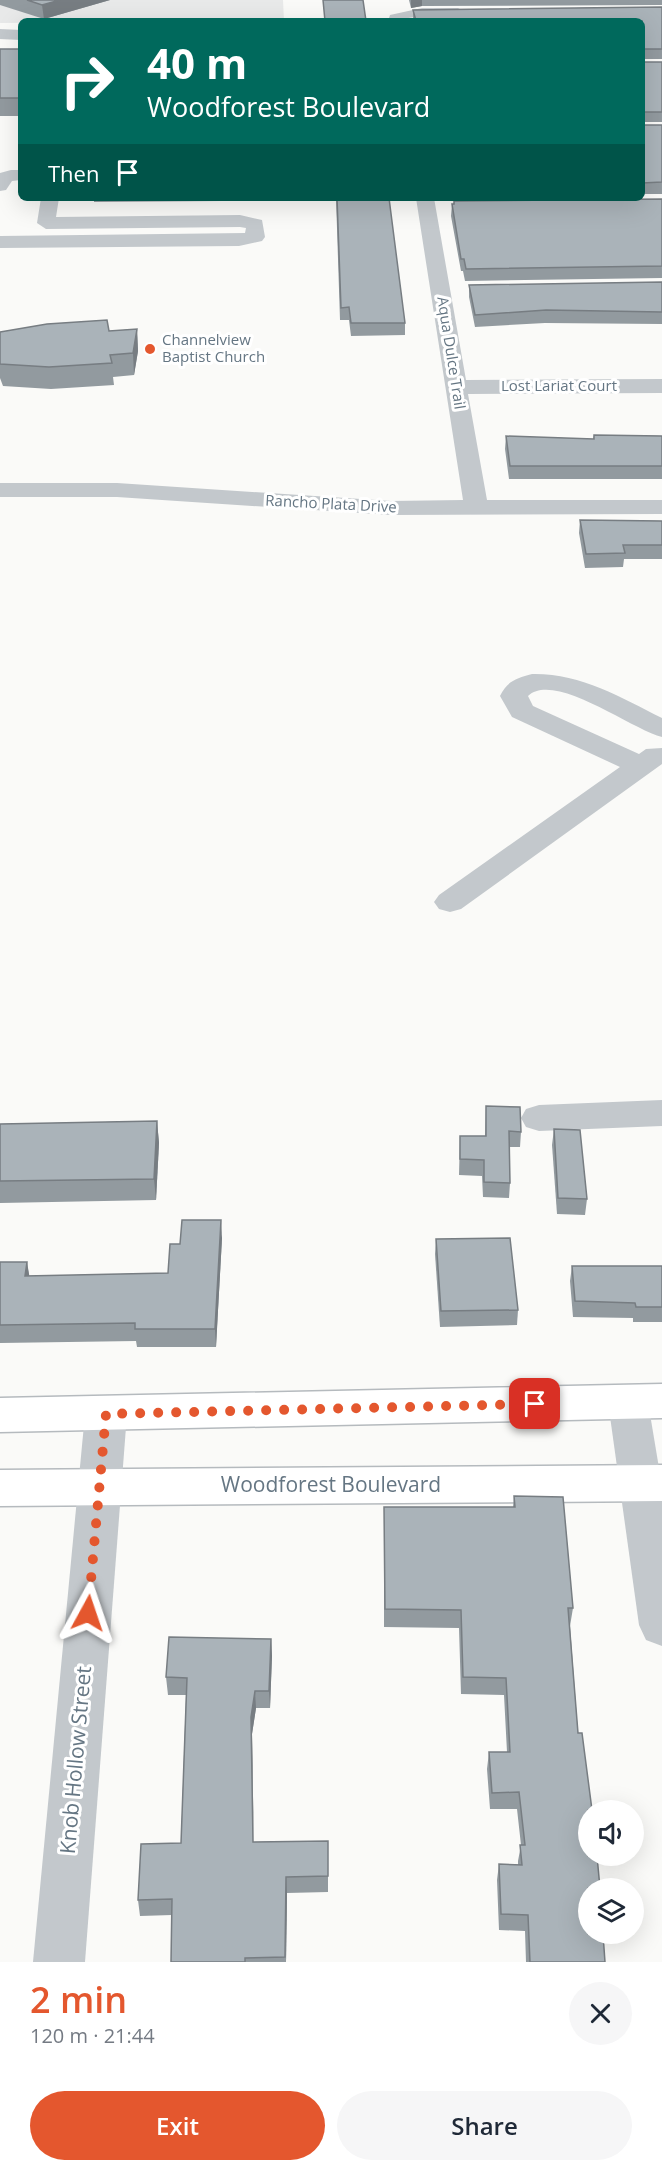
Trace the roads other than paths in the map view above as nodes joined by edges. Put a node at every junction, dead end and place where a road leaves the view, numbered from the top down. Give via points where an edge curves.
1 (470, 12) edge
2 (401, 18) edge
3 (0, 34) edge
4 (18, 35) edge
5 (0, 163) edge
6 (18, 163) edge
7 (18, 175) edge
8 (0, 186) edge
9 (50, 201) edge
10 (426, 202) edge
11 (450, 205) edge
12 (23, 223) dead end
13 (46, 223) junction
14 (0, 242) edge
15 (463, 288) dead end
16 (440, 289) junction
17 (662, 386) edge
18 (456, 387) junction
19 (0, 490) edge
20 (662, 507) edge
21 (476, 508) junction
22 (662, 729) edge
23 (652, 758) edge
24 (450, 902) dead end
25 (662, 1113) edge
26 (539, 1118) dead end
27 (645, 1402) edge
28 (106, 1414) junction
29 (0, 1415) edge
30 (652, 1483) edge
31 (99, 1487) junction
32 (0, 1488) edge
33 (662, 1625) edge
34 (58, 1962) edge

1 - 2 street
3 - 4 street
5 - 6 street
7 - 8 street via 7,175
9 - 13 street
10 - 11 street
10 - 16 street, Aqua Dulce Trail
12 - 13 street
13 - 14 street via 240,221 260,217 255,237 239,240
15 - 16 street
16 - 18 street, Aqua Dulce Trail
17 - 18 street, Lost Lariat Court
18 - 21 street, Aqua Dulce Trail
19 - 21 street, Rancho Plata Drive via 117,490 391,508
20 - 21 street, Rancho Plata Drive
22 - 23 street via 557,682 533,682 517,689 514,696 522,711
23 - 24 street
25 - 26 street
27 - 28 main road
27 - 30 street
28 - 29 main road
28 - 31 street, Knob Hollow Street
30 - 31 main road, Woodforest Boulevard
30 - 33 street
31 - 32 main road, Woodforest Boulevard
31 - 34 street, Knob Hollow Street

